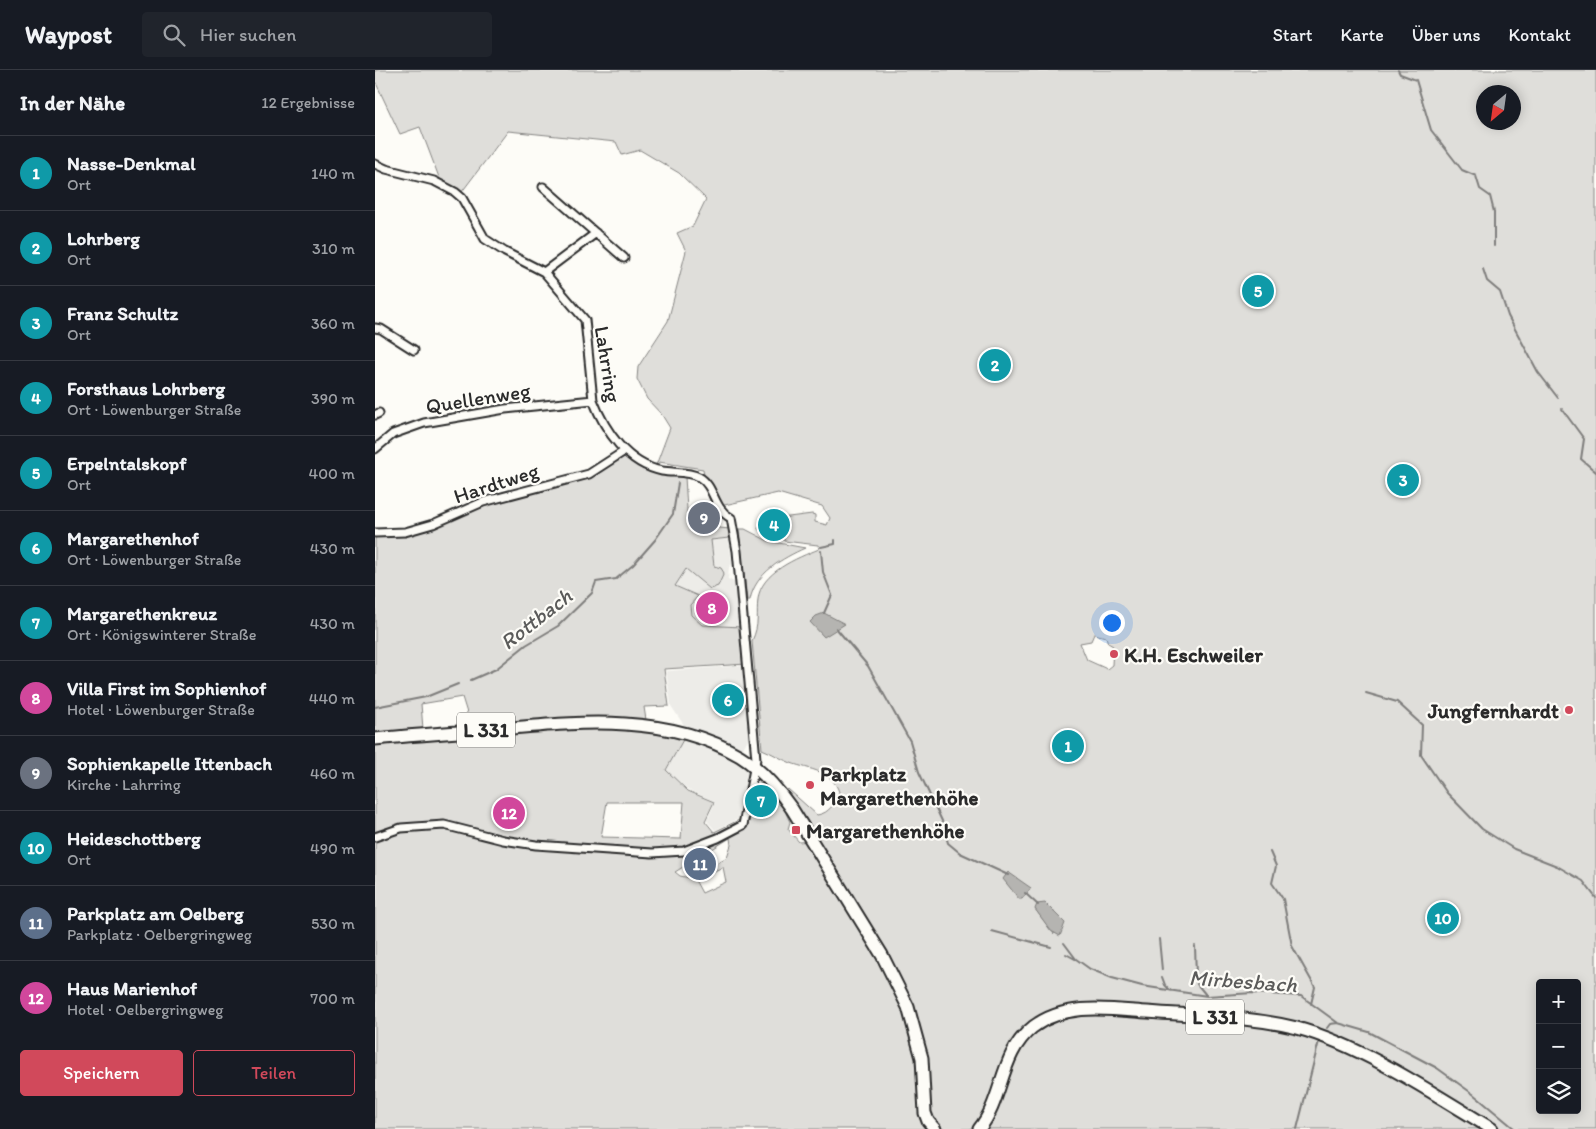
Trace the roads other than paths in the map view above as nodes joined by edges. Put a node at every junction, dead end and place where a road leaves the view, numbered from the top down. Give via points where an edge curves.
1 (375, 164) edge
2 (543, 187) dead end
3 (596, 233) junction
4 (624, 258) dead end
5 (544, 272) junction
6 (375, 328) edge
7 (414, 350) dead end
8 (593, 400) junction
9 (375, 449) edge
10 (623, 452) junction
11 (375, 533) edge
12 (375, 739) edge
13 (755, 767) junction
14 (375, 837) edge
15 (935, 1129) edge
16 (979, 1129) edge
17 (1492, 1129) edge

1 - 5 street, Lahrring via 398,173 422,177 455,192 485,239
2 - 3 street
3 - 4 street
3 - 5 street
5 - 8 street, Lahrring via 585,320
6 - 7 street
8 - 9 street, Quellenweg via 505,409 424,423 393,434
8 - 10 street, Lahrring via 597,413
10 - 11 street, Hardtweg via 589,474 483,502 433,524 405,532
10 - 13 street, Lahrring via 659,471 698,476 705,482 723,514 731,518 745,630
12 - 13 main road, L 331 via 575,724 629,724 667,729 703,739 729,750
13 - 14 street via 743,825 684,851 652,853 536,845 443,825 401,828
13 - 15 main road, L 331 via 792,809 882,955 908,1007 922,1058 925,1112
16 - 17 main road, L 331 via 988,1115 1008,1059 1026,1033 1055,1014 1094,1008 1250,1020 1314,1033 1365,1056

